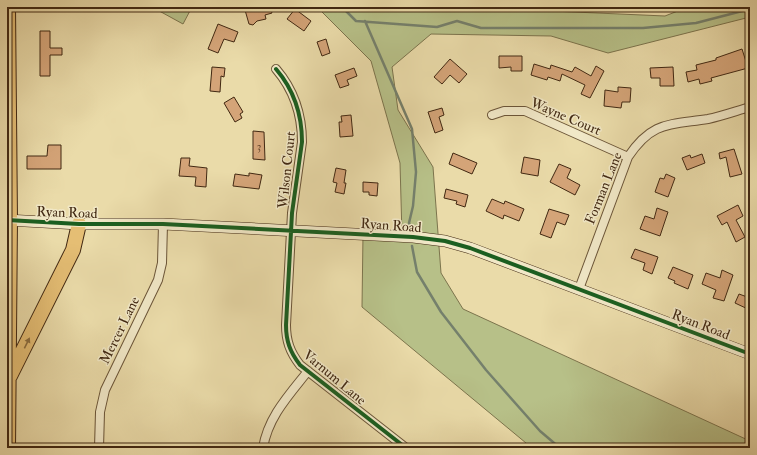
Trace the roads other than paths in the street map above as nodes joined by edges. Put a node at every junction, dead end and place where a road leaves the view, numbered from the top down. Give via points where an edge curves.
1 (8, 7) edge
2 (276, 69) dead end
3 (750, 107) edge
4 (492, 115) dead end
5 (628, 157) junction
6 (9, 220) edge
7 (80, 224) junction
8 (164, 224) junction
9 (291, 231) junction
10 (579, 289) junction
11 (750, 354) edge
12 (308, 371) junction
13 (9, 378) junction
14 (8, 448) edge
15 (99, 448) edge
16 (263, 448) edge
17 (406, 448) edge

1 - 6 highway
2 - 9 street, Wilson Court via 290,88 302,128
3 - 5 street, Forman Lane via 718,117 675,122 659,127 642,139
4 - 5 street, Wayne Court via 504,111 525,111
5 - 10 street, Forman Lane
6 - 7 street, Ryan Road
6 - 13 highway
7 - 8 street, Ryan Road
13 -> 7 highway via 73,250
8 - 9 street, Ryan Road
8 - 15 street, Mercer Lane via 162,263 158,280 105,390 100,412
9 - 10 street, Ryan Road via 445,241
9 - 12 street, Varnum Lane via 286,335 290,350 300,365
10 - 11 street, Ryan Road
12 - 16 street via 275,414
12 - 17 street, Varnum Lane
13 - 14 highway

